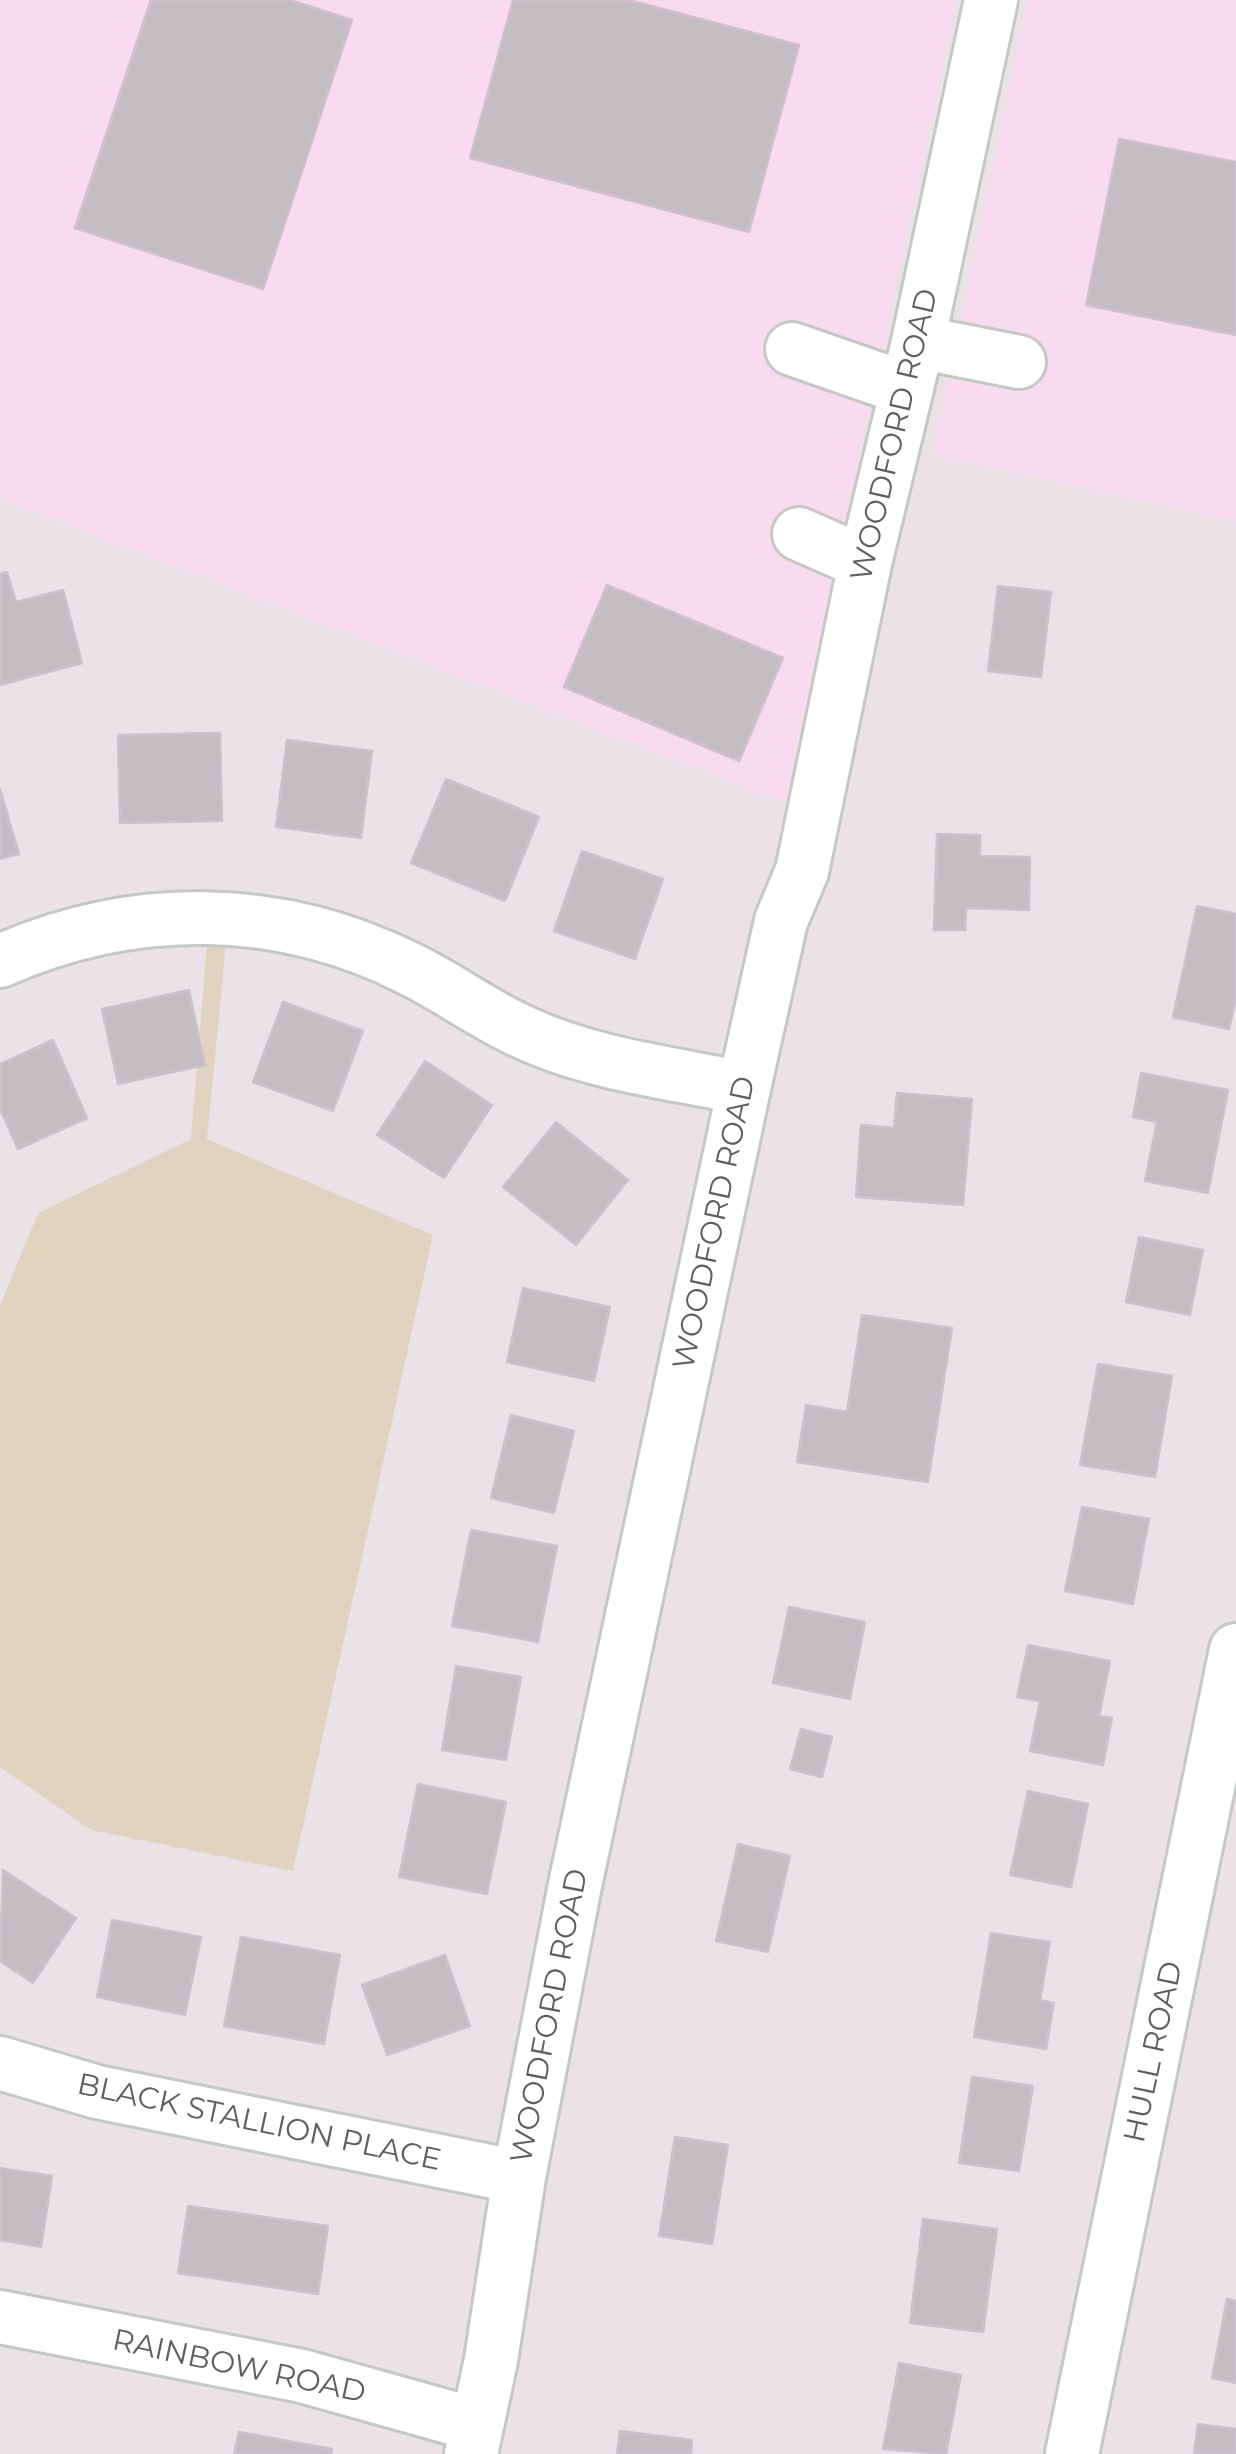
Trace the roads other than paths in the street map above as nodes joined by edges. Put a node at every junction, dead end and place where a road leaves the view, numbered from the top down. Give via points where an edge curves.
1 (991, 0) edge
2 (792, 349) dead end
3 (1019, 362) dead end
4 (913, 366) junction
5 (799, 534) dead end
6 (865, 563) junction
7 (0, 961) edge
8 (744, 1088) junction
9 (1236, 1650) edge
10 (0, 2064) edge
11 (519, 2177) junction
12 (0, 2317) edge
13 (474, 2440) edge
14 (1072, 2454) edge

1 - 4 street, WOODFORD ROAD
2 - 4 street
3 - 4 street
4 - 6 street, WOODFORD ROAD
5 - 6 street
6 - 8 street, WOODFORD ROAD via 802,871 781,921
7 - 8 street via 81,930 148,918 284,924 348,940 525,1034 599,1058
8 - 11 street, WOODFORD ROAD
9 - 14 street, HULL ROAD
10 - 11 street, BLACK STALLION PLACE via 98,2092
11 - 13 street, WOODFORD ROAD
12 - 13 street, RAINBOW ROAD via 302,2376

